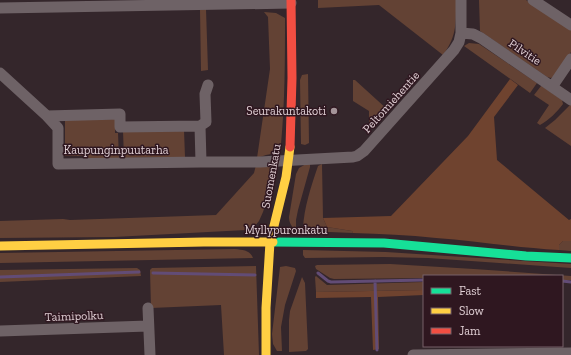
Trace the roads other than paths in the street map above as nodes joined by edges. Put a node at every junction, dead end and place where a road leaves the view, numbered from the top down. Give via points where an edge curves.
1 (461, 0) edge
2 (533, 0) edge
3 (291, 1) edge
4 (214, 2) edge
5 (124, 3) edge
6 (547, 4) edge
7 (0, 8) edge
8 (571, 25) edge
9 (461, 33) junction
10 (571, 59) edge
11 (0, 73) edge
12 (208, 85) dead end
13 (552, 87) junction
14 (571, 100) edge
15 (46, 116) junction
16 (200, 126) junction
17 (289, 160) junction
18 (201, 162) junction
19 (270, 242) junction
20 (0, 246) edge
21 (571, 258) edge
22 (148, 308) dead end
23 (148, 326) junction
24 (0, 331) edge
25 (571, 353) edge
26 (150, 355) edge
27 (266, 355) edge
28 (413, 355) edge

1 - 9 street, Peltomiehentie
2 - 6 street
3 - 4 street
3 - 17 street, Suomenkatu via 292,98
4 - 5 street
5 - 7 street
6 - 8 street
9 - 13 street, Pilvitie via 473,34 480,38
9 - 17 street, Peltomiehentie via 459,42 450,54 362,153 354,157
10 - 13 street
11 - 15 street, Kaupunginpuutarha
12 - 16 street via 206,122
13 - 14 street, Pilvitie
15 - 16 street, Kaupunginpuutarha via 120,114 120,127
15 - 18 street, Kaupunginpuutarha via 58,128 58,164
16 - 18 street
17 - 18 street, Kaupunginpuutarha
17 - 19 street, Suomenkatu
19 - 20 street, Myllypuronkatu
19 - 21 street, Myllypuronkatu via 384,243
19 - 27 street, Suomenkatu
22 - 23 street
23 - 24 street, Taimipolku
23 - 26 street
25 - 28 street

